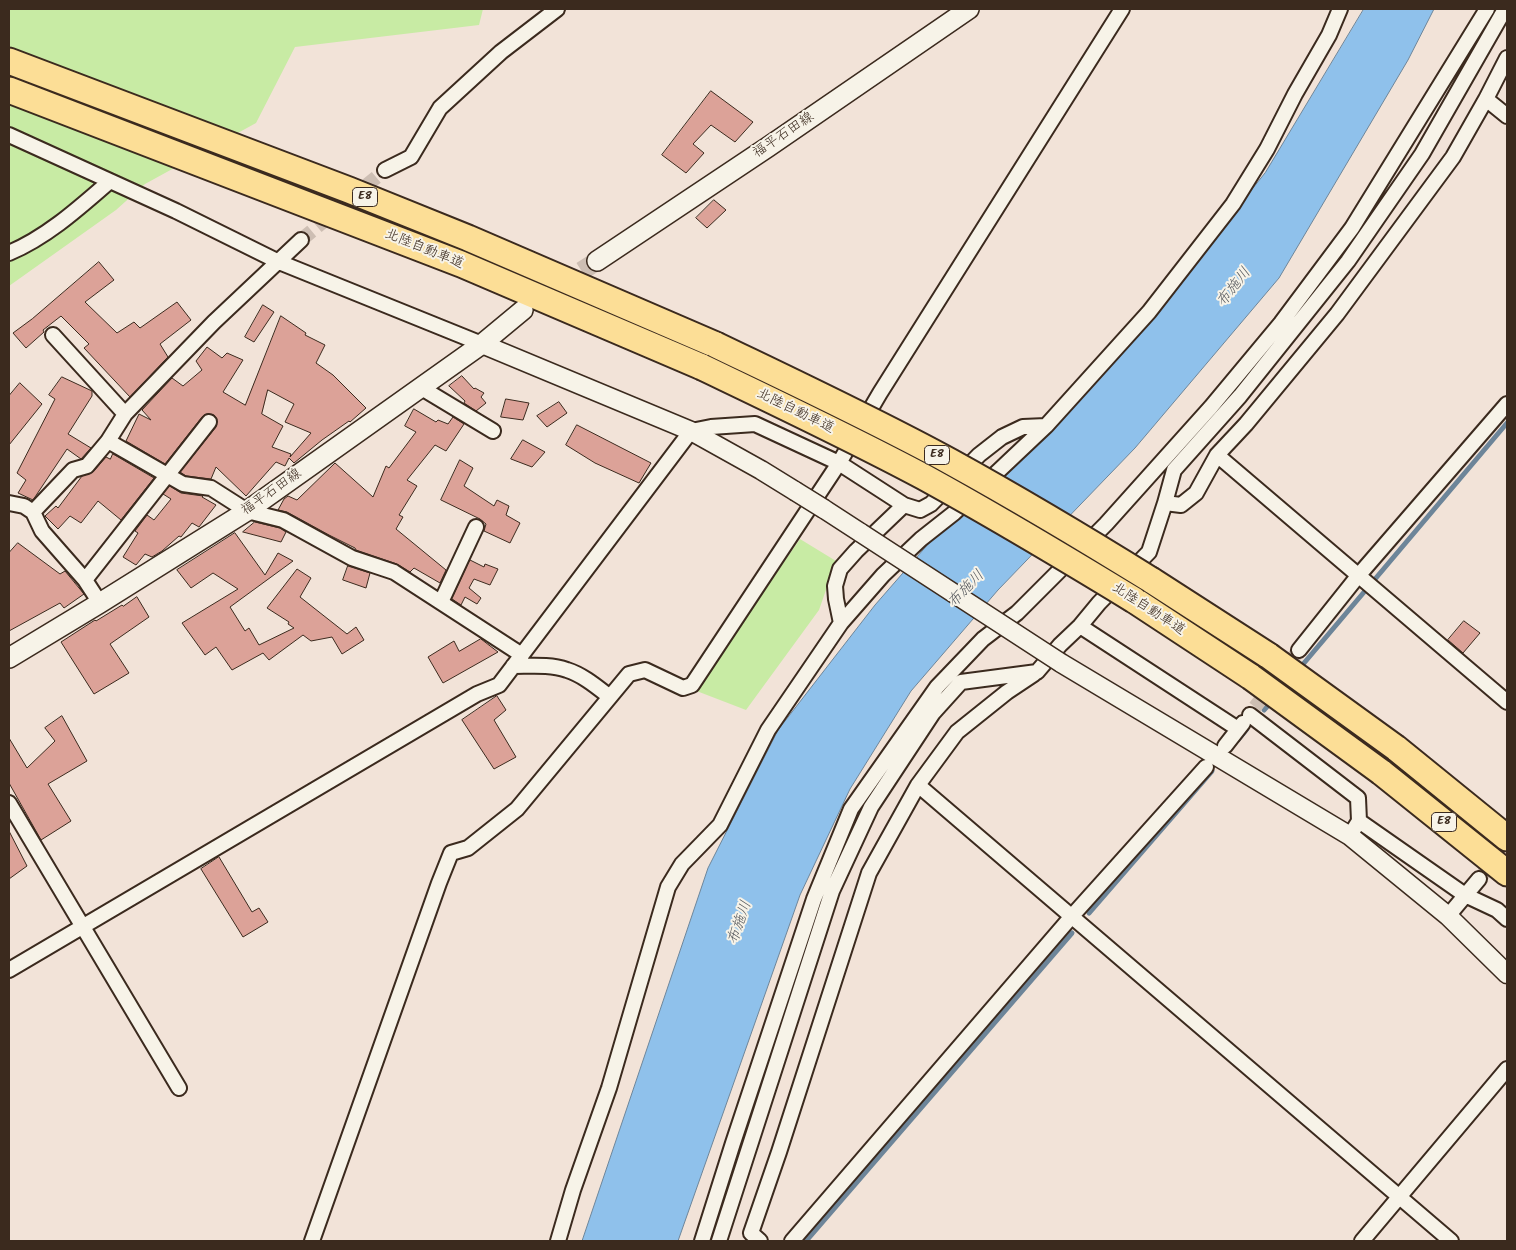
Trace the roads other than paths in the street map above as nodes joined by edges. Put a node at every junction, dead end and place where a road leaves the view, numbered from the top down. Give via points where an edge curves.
1 (557, 9) edge
2 (968, 9) edge
3 (1122, 9) edge
4 (1340, 9) edge
5 (1487, 9) edge
6 (1505, 9) edge
7 (1507, 58) edge
8 (9, 61) edge
9 (9, 90) edge
10 (1486, 99) junction
11 (1507, 116) edge
12 (9, 135) edge
13 (385, 170) tunnel mouth
14 (110, 181) junction
15 (302, 240) tunnel mouth
16 (9, 253) edge
17 (597, 261) tunnel mouth
18 (279, 262) junction
19 (523, 310) dead end
20 (53, 335) dead end
21 (482, 344) junction
22 (420, 387) junction
23 (1507, 404) edge
24 (125, 414) junction
25 (209, 422) dead end
26 (1046, 426) junction
27 (493, 431) dead end
28 (691, 431) junction
29 (108, 441) junction
30 (1217, 456) junction
31 (839, 463) junction
32 (168, 476) junction
33 (9, 502) edge
34 (1165, 503) junction
35 (904, 505) junction
36 (246, 511) junction
37 (33, 512) junction
38 (476, 527) dead end
39 (1358, 576) junction
40 (85, 580) junction
41 (441, 602) junction
42 (100, 603) junction
43 (841, 623) junction
44 (1080, 626) junction
45 (1299, 650) tunnel mouth
46 (522, 654) junction
47 (9, 658) edge
48 (513, 666) junction
49 (1037, 672) junction
50 (610, 697) junction
51 (1507, 702) edge
52 (1238, 729) junction
53 (1225, 746) dead end
54 (1206, 767) dead end
55 (918, 785) junction
56 (9, 803) edge
57 (1354, 829) junction
58 (1507, 838) edge
59 (1507, 873) edge
60 (1479, 879) tunnel mouth
61 (1465, 895) junction
62 (1072, 916) junction
63 (1448, 916) junction
64 (1507, 918) edge
65 (82, 927) junction
66 (9, 970) edge
67 (1507, 974) edge
68 (1507, 1070) edge
69 (179, 1088) dead end
70 (1400, 1197) junction
71 (312, 1241) edge
72 (558, 1241) edge
73 (702, 1241) edge
74 (718, 1241) edge
75 (760, 1241) edge
76 (792, 1241) edge
77 (1362, 1241) edge
78 (1451, 1241) edge

1 - 13 street via 501,52 440,108 411,157
2 - 17 main road, 福平石田線
3 - 31 street
4 - 26 street via 1329,35 1234,204 1149,312
5 - 73 street via 1352,228 1281,323 1106,524 936,687 851,809 814,899
6 - 34 street via 1422,154 1348,261 1240,396 1174,470
7 - 10 street
8 - 58 highway, 北陸自動車道 / E8, bridge via 468,238 716,345 829,399 1051,519 1269,656 1396,748
9 - 59 highway, 北陸自動車道 / E8, bridge via 461,264 702,367 817,422 1033,538 1134,600 1251,677 1381,772
10 - 11 street
10 - 30 street via 1453,157 1337,314
12 - 14 street
14 - 16 street via 68,218
14 - 18 street
15 - 18 street
18 - 21 street
18 - 24 street via 214,322
19 - 21 main road, 福平石田線
20 - 24 street
21 - 22 main road, 福平石田線
21 - 28 street
22 - 27 street
22 - 36 main road, 福平石田線
23 - 39 street
24 - 29 street
25 - 32 street
26 - 35 street via 1023,427 1002,436 930,504 920,510
26 - 43 street via 883,575
28 - 31 street via 755,424
28 - 46 street
28 - 57 street, bridge via 824,509 1061,663
29 - 32 street
29 - 37 street via 87,466 73,470
30 - 34 street via 1196,493 1181,505
30 - 39 street
31 - 35 street
31 - 50 street via 692,685 683,688 646,670 629,674
32 - 36 street via 183,484 211,488
32 - 40 street
33 - 37 street
34 - 44 street via 1149,552
35 - 43 street via 840,569 836,593
36 - 41 street via 283,520 352,558 394,572
36 - 42 main road, 福平石田線
37 - 40 street via 42,531
38 - 41 street
39 - 45 street
39 - 51 street
40 - 42 street
41 - 46 street
42 - 47 main road, 福平石田線
43 - 72 street via 768,730 720,825 682,864 668,887 611,1079
44 - 49 street
44 - 52 street
46 - 48 street
48 - 50 street via 568,670
48 - 65 street via 499,685 477,694
49 - 55 street via 957,732
49 - 74 street via 961,682 933,713 871,807 832,891
50 - 71 street via 517,809 468,848 451,853
52 - 53 street
52 - 57 street via 1252,711 1358,798
54 - 62 street
55 - 62 street
55 - 75 street via 869,874 751,1233
56 - 65 street
57 - 61 street
57 - 63 street
60 - 61 street
61 - 63 street
61 - 64 street
62 - 70 street
62 - 76 street
63 - 67 street
65 - 66 street
65 - 69 street
68 - 70 street
70 - 77 street
70 - 78 street

